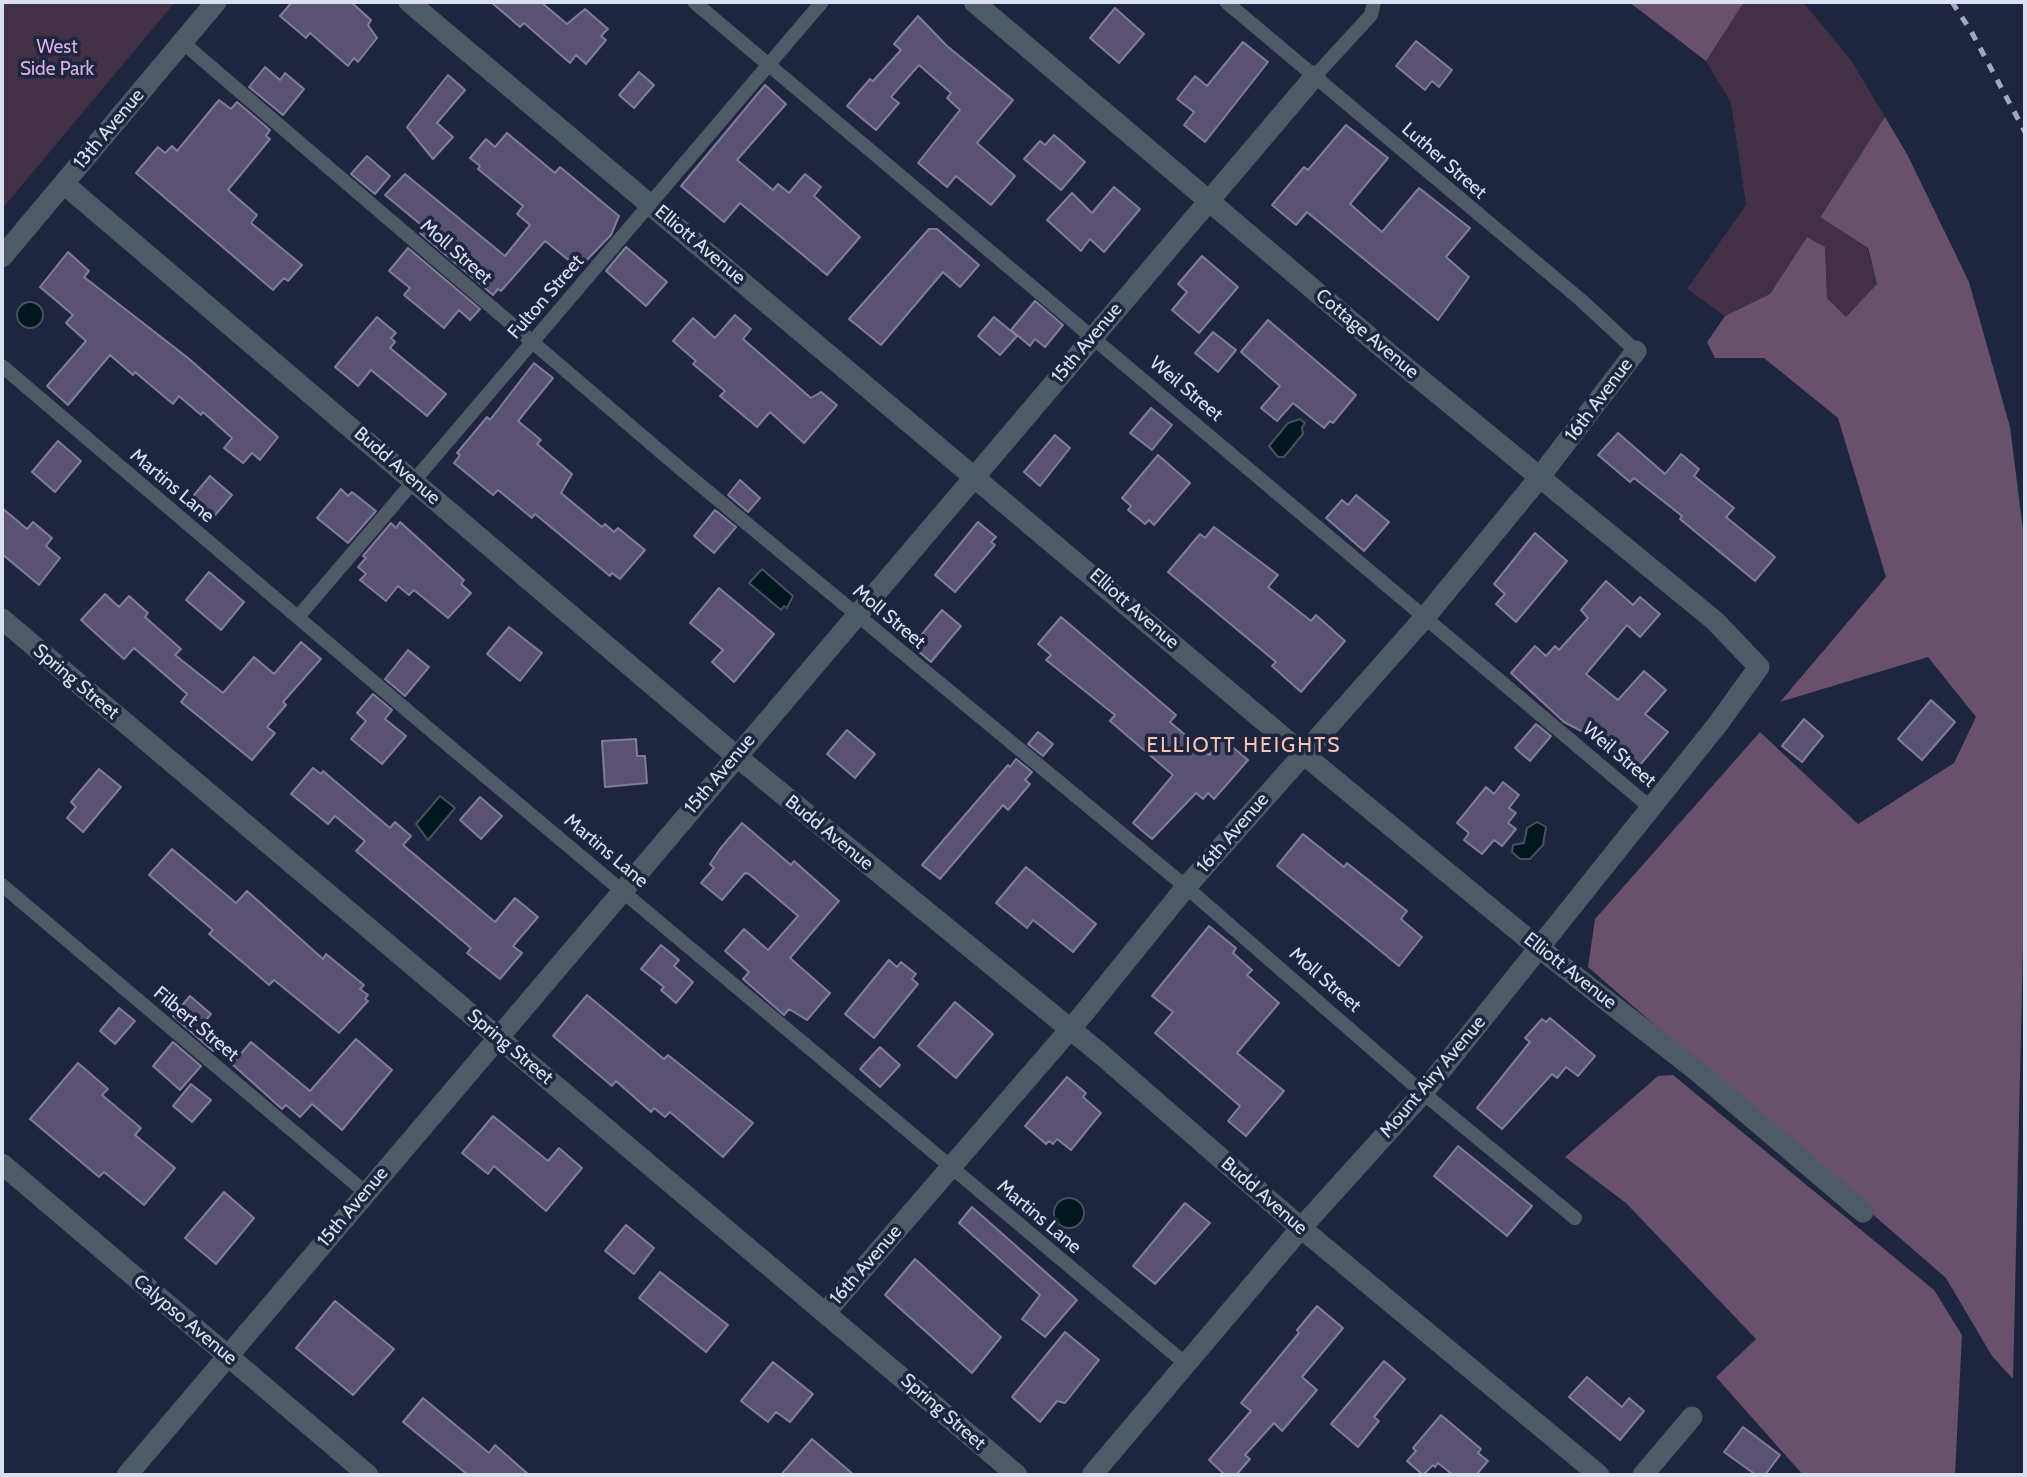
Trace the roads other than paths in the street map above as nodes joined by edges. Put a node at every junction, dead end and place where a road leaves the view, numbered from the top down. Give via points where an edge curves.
1 (216, 2) edge
2 (409, 2) edge
3 (694, 2) edge
4 (822, 2) edge
5 (974, 2) edge
6 (1226, 2) edge
7 (1374, 2) edge
8 (182, 42) junction
9 (770, 66) junction
10 (1315, 75) junction
11 (64, 184) junction
12 (1209, 199) junction
13 (651, 204) junction
14 (2, 257) edge
15 (1092, 337) junction
16 (532, 343) junction
17 (1636, 351) joint
18 (2, 366) edge
19 (974, 477) junction
20 (1539, 478) junction
21 (415, 481) junction
22 (855, 614) junction
23 (1426, 616) junction
24 (298, 617) junction
25 (2, 619) edge
26 (1759, 667) joint
27 (1302, 753) junction
28 (736, 756) junction
29 (1651, 808) junction
30 (2, 885) edge
31 (1186, 887) junction
32 (622, 889) junction
33 (1539, 946) junction
34 (1069, 1030) junction
35 (497, 1037) junction
36 (1423, 1093) junction
37 (2, 1164) edge
38 (950, 1168) junction
39 (365, 1192) junction
40 (1863, 1212) dead end
41 (1575, 1218) dead end
42 (1301, 1228) junction
43 (826, 1312) junction
44 (228, 1356) junction
45 (1186, 1364) junction
46 (1692, 1417) dead end
47 (127, 1475) edge
48 (369, 1475) edge
49 (1017, 1475) edge
50 (1092, 1475) edge
51 (1599, 1475) edge
52 (1643, 1475) edge

1 - 8 street, 13th Avenue
2 - 13 street, Elliott Avenue
3 - 9 lane, Weil Street
4 - 9 lane, Fulton Street
5 - 12 street, Cottage Avenue
6 - 10 lane, Luther Street
7 - 10 lane via 1371,15
8 - 11 street, 13th Avenue
8 - 16 lane, Moll Street
9 - 13 lane, Fulton Street
9 - 15 lane, Weil Street
10 - 12 street, 15th Avenue
10 - 17 lane, Luther Street
11 - 14 street, 13th Avenue
11 - 21 street, Budd Avenue
12 - 15 street, 15th Avenue
12 - 20 street, Cottage Avenue
13 - 16 lane, Fulton Street
13 - 19 street, Elliott Avenue
15 - 19 street, 15th Avenue
15 - 23 lane, Weil Street
16 - 21 lane, Fulton Street
16 - 22 lane, Moll Street
17 - 20 street, 16th Avenue
18 - 24 lane, Martins Lane
19 - 22 street, 15th Avenue
19 - 27 street, Elliott Avenue
20 - 23 street, 16th Avenue
20 - 26 street, Cottage Avenue via 1715,621
21 - 24 lane, Fulton Street
21 - 28 street, Budd Avenue
22 - 28 street, 15th Avenue
22 - 31 lane, Moll Street
23 - 27 street, 16th Avenue
23 - 29 lane, Weil Street
24 - 32 lane, Martins Lane
25 - 35 street, Spring Street
26 - 29 street, Mount Airy Avenue
27 - 31 street, 16th Avenue
27 - 33 street, Elliott Avenue
28 - 32 street, 15th Avenue
28 - 34 street, Budd Avenue
29 - 33 street, Mount Airy Avenue
30 - 39 lane, Filbert Street
31 - 34 street, 16th Avenue
31 - 36 lane, Moll Street
32 - 35 street, 15th Avenue
32 - 38 lane, Martins Lane
33 - 36 street, Mount Airy Avenue
33 - 40 street, Elliott Avenue
34 - 38 street, 16th Avenue
34 - 42 street, Budd Avenue
35 - 39 street, 15th Avenue
35 - 43 street, Spring Street
36 - 41 lane, Moll Street
36 - 42 street, Mount Airy Avenue
37 - 44 street, Calypso Avenue
38 - 43 street, 16th Avenue
38 - 45 lane, Martins Lane
39 - 44 street, 15th Avenue
42 - 45 street, Mount Airy Avenue
42 - 51 street, Budd Avenue
43 - 49 street, Spring Street
44 - 47 street, 15th Avenue
44 - 48 street, Calypso Avenue
45 - 50 street, Mount Airy Avenue
46 - 52 street

